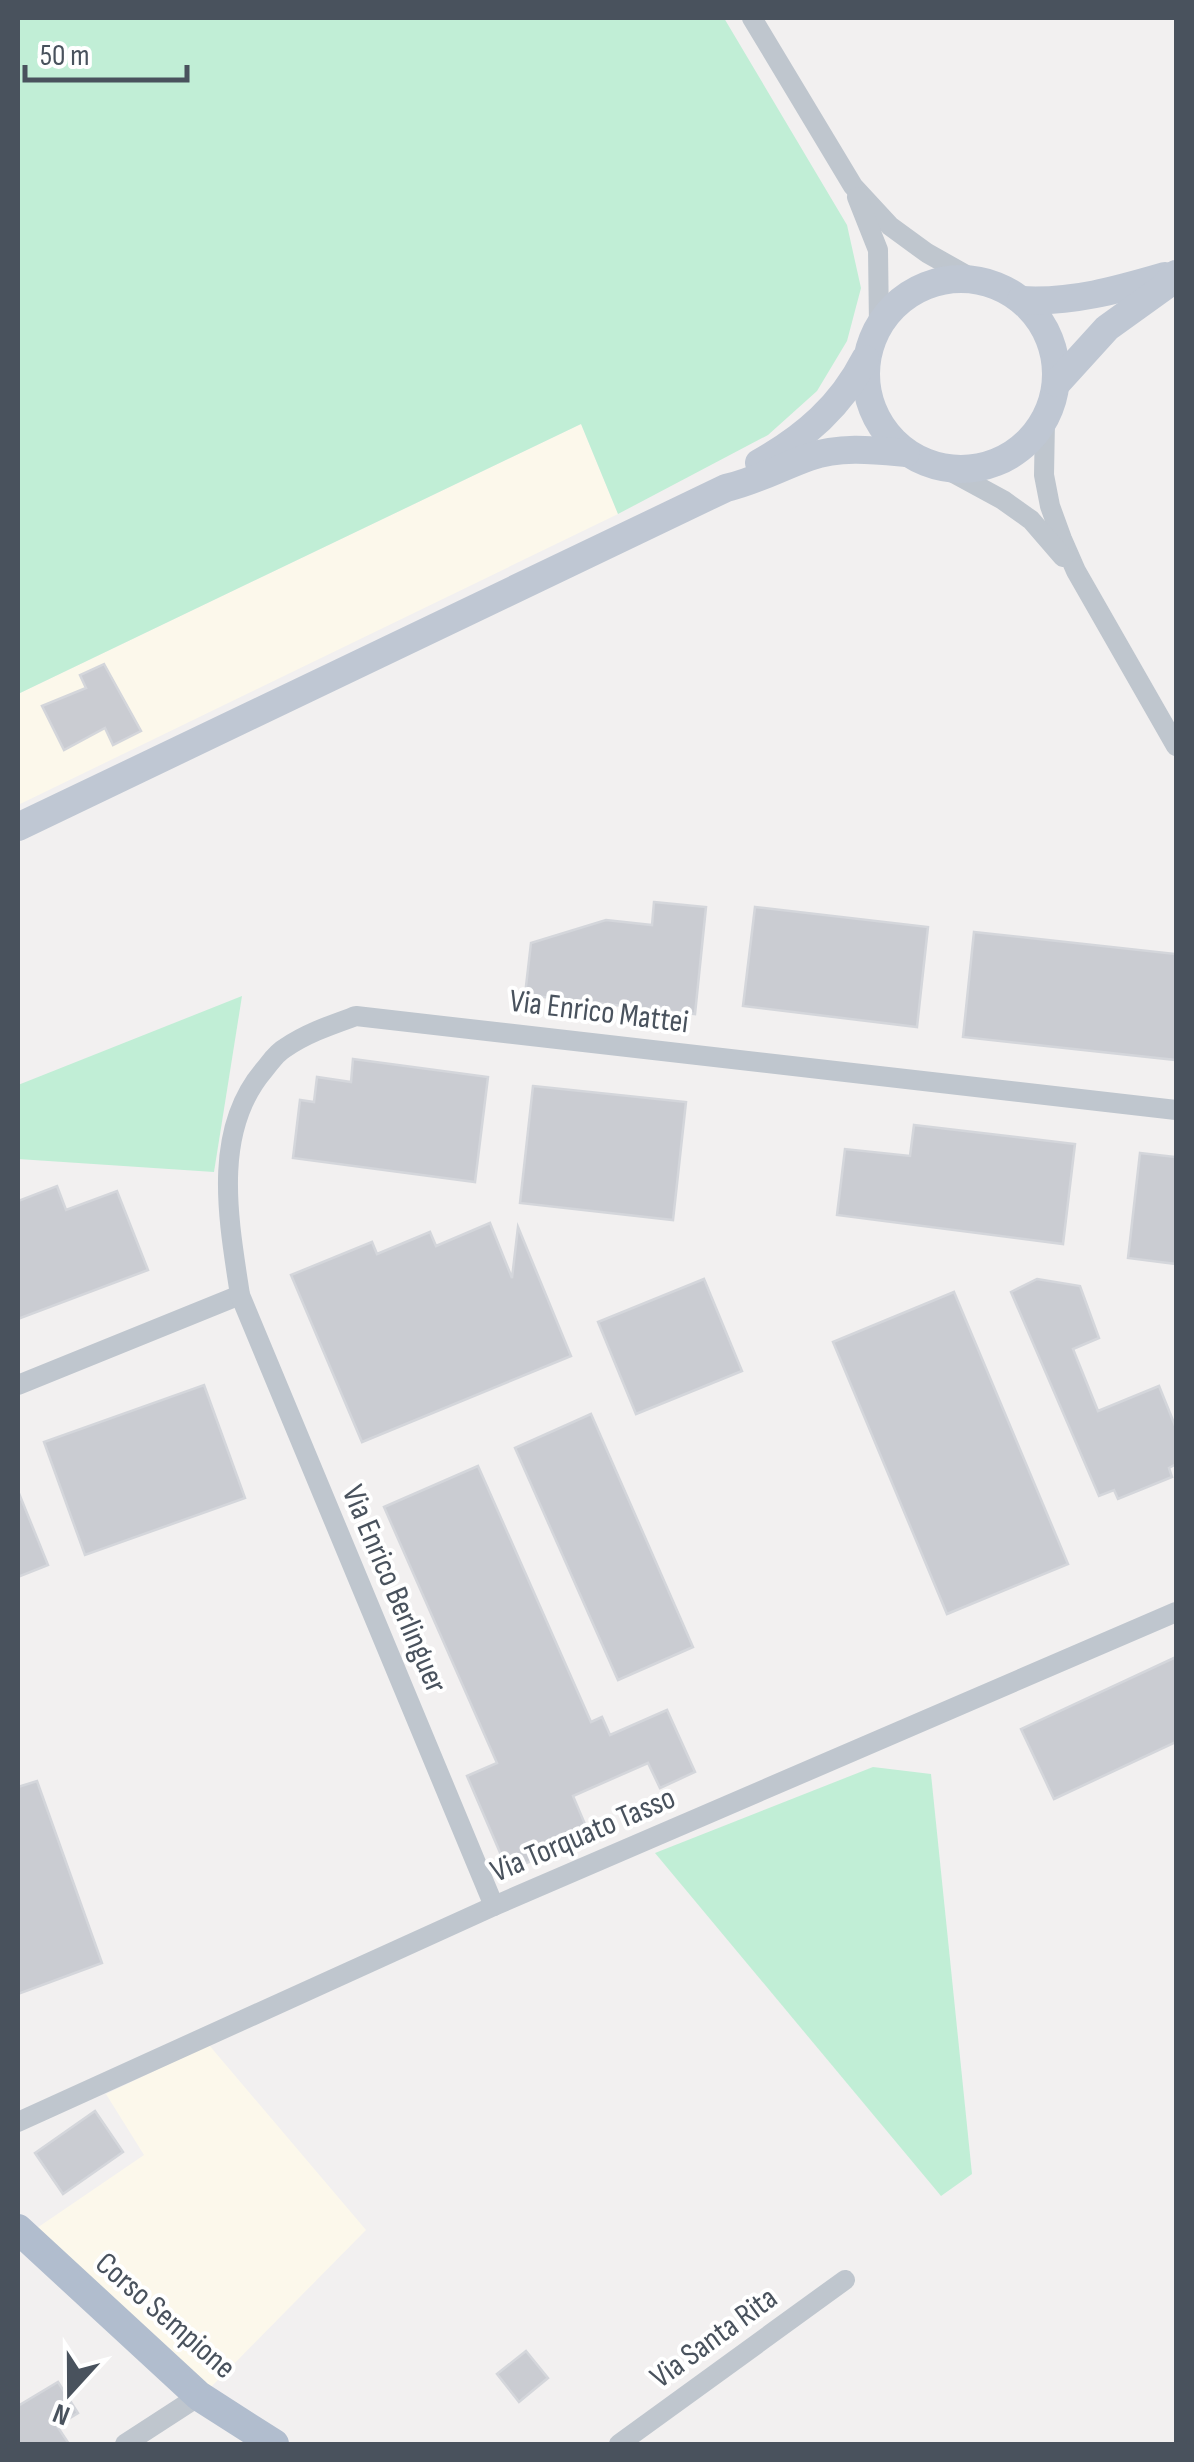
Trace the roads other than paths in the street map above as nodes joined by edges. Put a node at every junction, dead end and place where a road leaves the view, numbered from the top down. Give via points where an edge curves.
1 (752, 18) edge
2 (853, 186) junction
3 (1176, 273) edge
4 (974, 280) junction
5 (1021, 300) junction
6 (879, 324) junction
7 (867, 354) junction
8 (1057, 384) junction
9 (1045, 421) junction
10 (906, 452) junction
11 (946, 469) junction
12 (726, 488) junction
13 (1076, 572) junction
14 (1176, 746) edge
15 (18, 827) edge
16 (1176, 1110) edge
17 (240, 1295) junction
18 (18, 1385) edge
19 (1176, 1612) edge
20 (494, 1906) junction
21 (18, 2122) edge
22 (18, 2230) edge
23 (845, 2280) dead end
24 (199, 2396) junction
25 (125, 2444) edge
26 (274, 2444) edge
27 (619, 2444) edge

1 - 2 street
2 - 4 street via 890,226
2 - 6 street via 878,250
3 - 5 main road via 1098,296
3 - 8 main road via 1108,328
4 - 5 main road
4 - 6 main road via 919,288
5 - 8 main road via 1040,320 1054,351
6 - 7 main road
7 - 10 main road via 870,404
7 - 12 main road via 853,383 816,425
8 - 9 main road
9 - 11 main road via 1007,458
9 - 13 street via 1050,506
10 - 11 main road
10 - 12 main road via 858,448 813,455
11 - 13 street via 1031,520
12 - 15 main road
13 - 14 street
16 - 17 street, Via Enrico Mattei via 356,1016 281,1050 241,1104 227,1172
17 - 18 street
17 - 20 street, Via Enrico Berlinguer
19 - 20 street, Via Torquato Tasso
20 - 21 street, Via Torquato Tasso
22 - 24 main road, Corso Sempione
23 - 27 street, Via Santa Rita
24 - 25 street
24 - 26 main road, Corso Sempione

